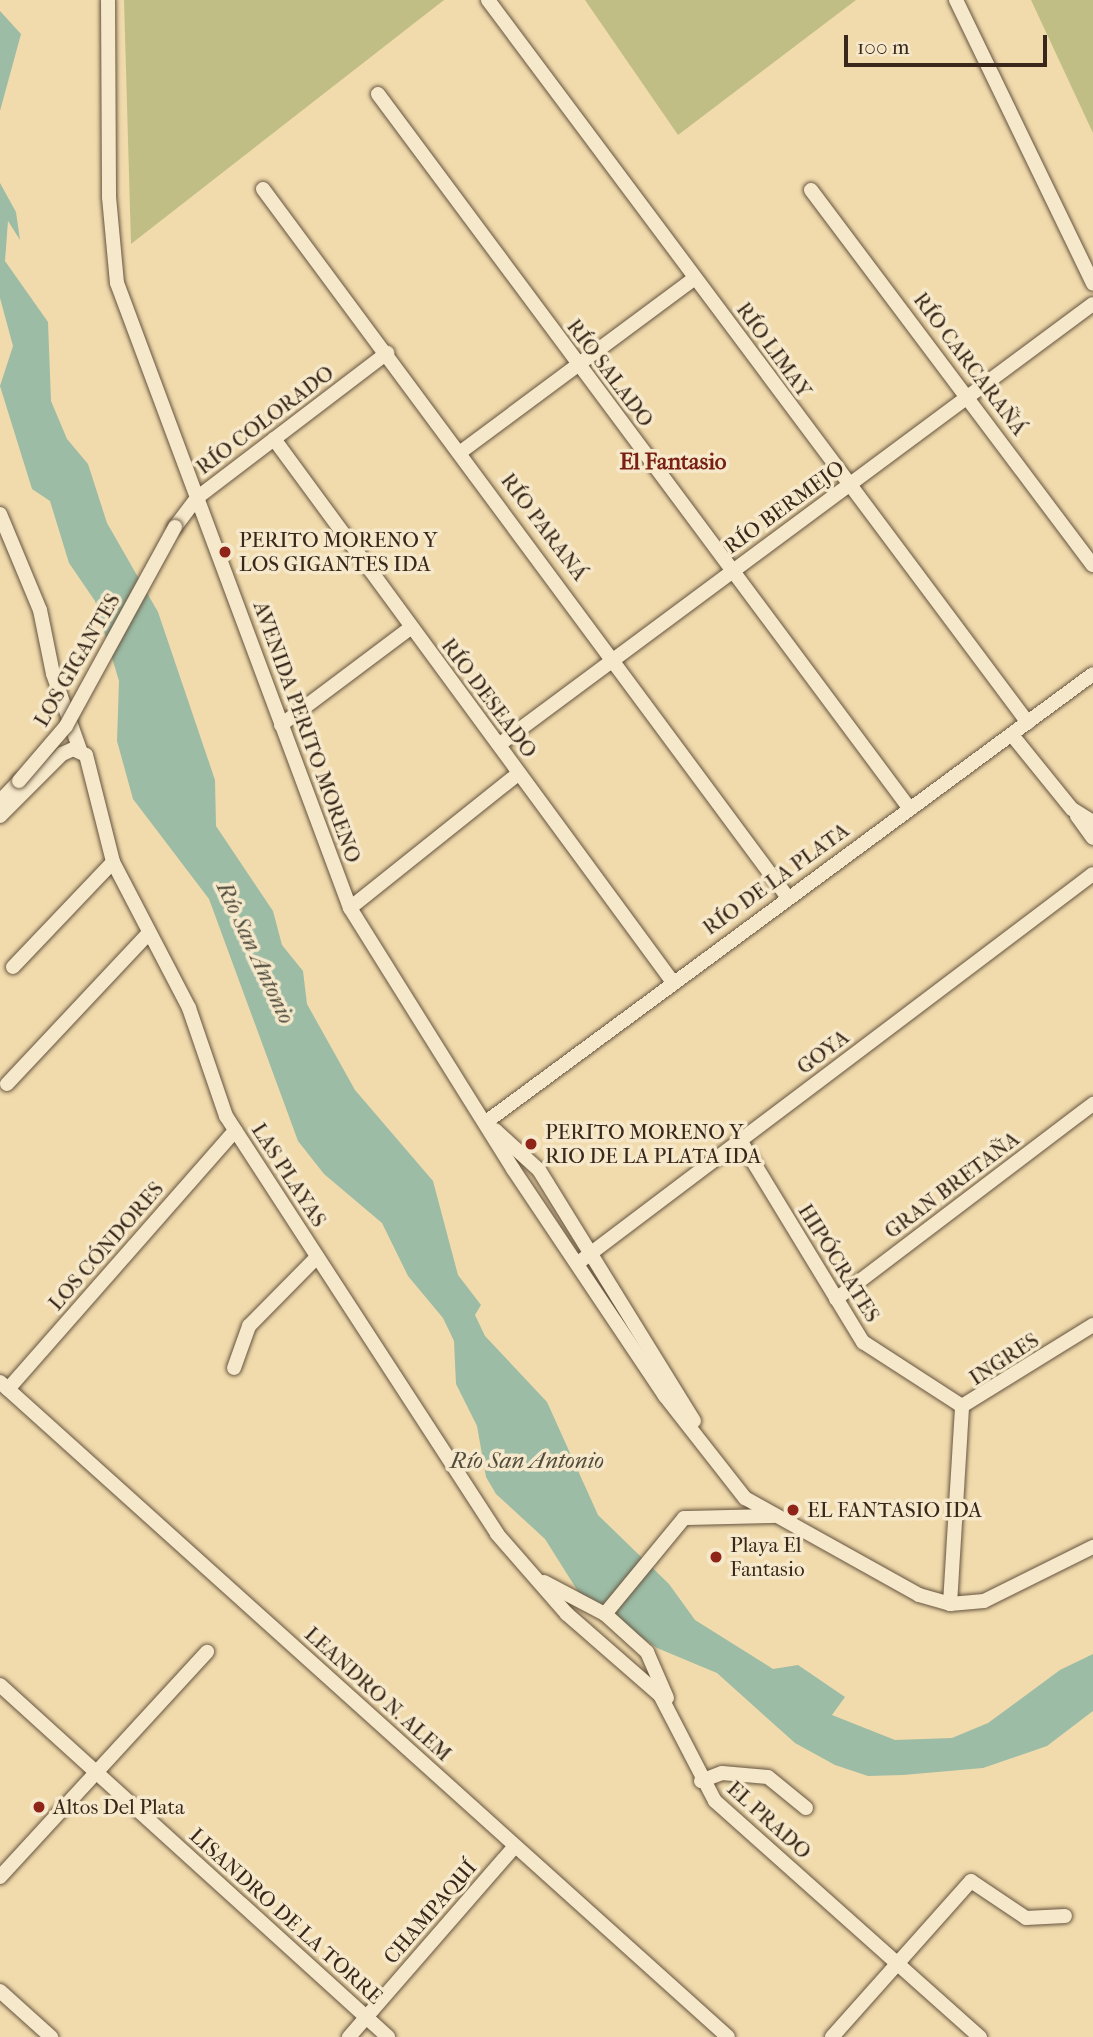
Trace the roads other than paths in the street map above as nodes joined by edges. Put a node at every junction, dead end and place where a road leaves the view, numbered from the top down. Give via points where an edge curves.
1 (108, 0) edge
2 (488, 0) edge
3 (956, 0) edge
4 (378, 94) dead end
5 (263, 189) dead end
6 (811, 190) dead end
7 (695, 278) junction
8 (1093, 284) edge
9 (1093, 304) edge
10 (387, 353) junction
11 (578, 365) junction
12 (969, 397) junction
13 (274, 439) junction
14 (462, 452) junction
15 (848, 486) junction
16 (198, 496) junction
17 (0, 514) edge
18 (175, 527) joint
19 (1093, 565) edge
20 (731, 571) junction
21 (410, 628) junction
22 (614, 656) junction
23 (1093, 674) edge
24 (1028, 723) junction
25 (281, 725) junction
26 (1012, 735) junction
27 (499, 744) junction
28 (83, 752) junction
29 (519, 773) junction
30 (0, 801) edge
31 (910, 809) junction
32 (1072, 809) junction
33 (0, 816) edge
34 (1093, 822) edge
35 (1093, 838) edge
36 (113, 862) junction
37 (1093, 874) edge
38 (786, 895) junction
39 (350, 908) junction
40 (149, 933) junction
41 (13, 967) dead end
42 (672, 981) junction
43 (7, 1084) dead end
44 (1093, 1104) edge
45 (486, 1122) junction
46 (235, 1131) junction
47 (740, 1140) junction
48 (593, 1251) junction
49 (317, 1257) junction
50 (578, 1263) junction
51 (836, 1299) junction
52 (1093, 1325) edge
53 (234, 1368) dead end
54 (4, 1385) edge
55 (962, 1406) junction
56 (703, 1440) junction
57 (774, 1516) junction
58 (1093, 1547) edge
59 (536, 1578) junction
60 (950, 1604) junction
61 (605, 1614) junction
62 (208, 1652) dead end
63 (0, 1685) edge
64 (673, 1713) junction
65 (97, 1772) junction
66 (701, 1781) junction
67 (806, 1808) dead end
68 (515, 1846) junction
69 (0, 1877) edge
70 (1065, 1916) dead end
71 (898, 1963) junction
72 (0, 1991) edge
73 (367, 2018) junction
74 (51, 2037) edge
75 (349, 2037) edge
76 (388, 2037) edge
77 (728, 2037) edge
78 (832, 2037) edge
79 (981, 2037) edge

1 - 16 street, AVENIDA PERITO MORENO via 109,197 117,283
2 - 7 street, RÍO LIMAY
3 - 8 street
4 - 11 street, RÍO SALADO
5 - 10 street, RÍO PARANÁ
6 - 12 street, RÍO CARCARAÑÁ
7 - 11 street
7 - 15 street, RÍO LIMAY
9 - 12 street, RÍO BERMEJO
10 - 13 street, RÍO COLORADO
10 - 14 street, RÍO PARANÁ
11 - 14 street
11 - 20 street, RÍO SALADO
12 - 15 street, RÍO BERMEJO
12 - 19 street, RÍO CARCARAÑÁ
13 - 16 street, RÍO COLORADO
13 - 21 street, RÍO DESEADO
14 - 22 street, RÍO PARANÁ
15 - 20 street, RÍO BERMEJO
15 - 24 street, RÍO LIMAY
16 - 18 street, RÍO COLORADO
16 - 25 street, AVENIDA PERITO MORENO
17 - 28 street, LAS PLAYAS via 40,610 53,674
18 - 30 street, LOS GIGANTES, bridge via 66,726
20 - 22 street, RÍO BERMEJO
20 - 31 street, RÍO SALADO
21 - 25 street
21 - 27 street, RÍO DESEADO
22 - 27 street, RÍO BERMEJO
22 - 38 street, RÍO PARANÁ
23 - 24 street, RÍO DE LA PLATA
24 - 26 street, RÍO DE LA PLATA
25 - 39 street, AVENIDA PERITO MORENO
26 - 31 street, RÍO DE LA PLATA
26 - 32 street
27 - 29 street, RÍO DESEADO
28 - 33 street via 62,754
28 - 36 street, LAS PLAYAS
29 - 39 street
29 - 42 street, RÍO DESEADO
31 - 38 street, RÍO DE LA PLATA
32 - 34 street
32 - 35 street
36 - 40 street, LAS PLAYAS
36 - 41 street
37 - 47 street, GOYA
38 - 42 street, RÍO DE LA PLATA
39 - 45 street, AVENIDA PERITO MORENO
40 - 43 street
40 - 46 street, LAS PLAYAS via 189,1008
42 - 45 street, RÍO DE LA PLATA
44 - 51 street, GRAN BRETAÑA
45 - 48 street, AVENIDA PERITO MORENO via 539,1170
45 - 50 street, AVENIDA PERITO MORENO
46 - 49 street, LAS PLAYAS
46 - 54 street, LOS CÓNDORES
47 - 48 street, GOYA
47 - 51 street, HIPÓCRATES
48 - 50 street, GOYA
48 - 56 street, AVENIDA PERITO MORENO
49 - 53 street via 249,1326
49 - 59 street, LAS PLAYAS via 497,1534
50 - 56 street, AVENIDA PERITO MORENO via 665,1396
51 - 55 street, HIPÓCRATES via 878,1355
52 - 55 street, INGRES
54 - 68 street, LEANDRO N. ALEM
55 - 60 street, INGRES
56 - 57 street, AVENIDA PERITO MORENO via 745,1498
57 - 60 street, AVENIDA PERITO MORENO via 919,1595
57 - 61 street via 684,1518
58 - 60 street, AVENIDA PERITO MORENO via 984,1601
59 - 61 street
59 - 64 street, EL PRADO
61 - 64 street via 647,1652
62 - 65 street
63 - 65 street, LISANDRO DE LA TORRE
64 - 66 street, EL PRADO
65 - 69 street
65 - 73 street, LISANDRO DE LA TORRE
66 - 67 street via 722,1773 768,1777
66 - 71 street, EL PRADO via 715,1801
68 - 73 street, CHAMPAQUÍ
68 - 77 street, LEANDRO N. ALEM
70 - 71 street via 1026,1918 971,1881
71 - 78 street
71 - 79 street, EL PRADO
72 - 74 street
73 - 75 street, CHAMPAQUÍ
73 - 76 street, LISANDRO DE LA TORRE

